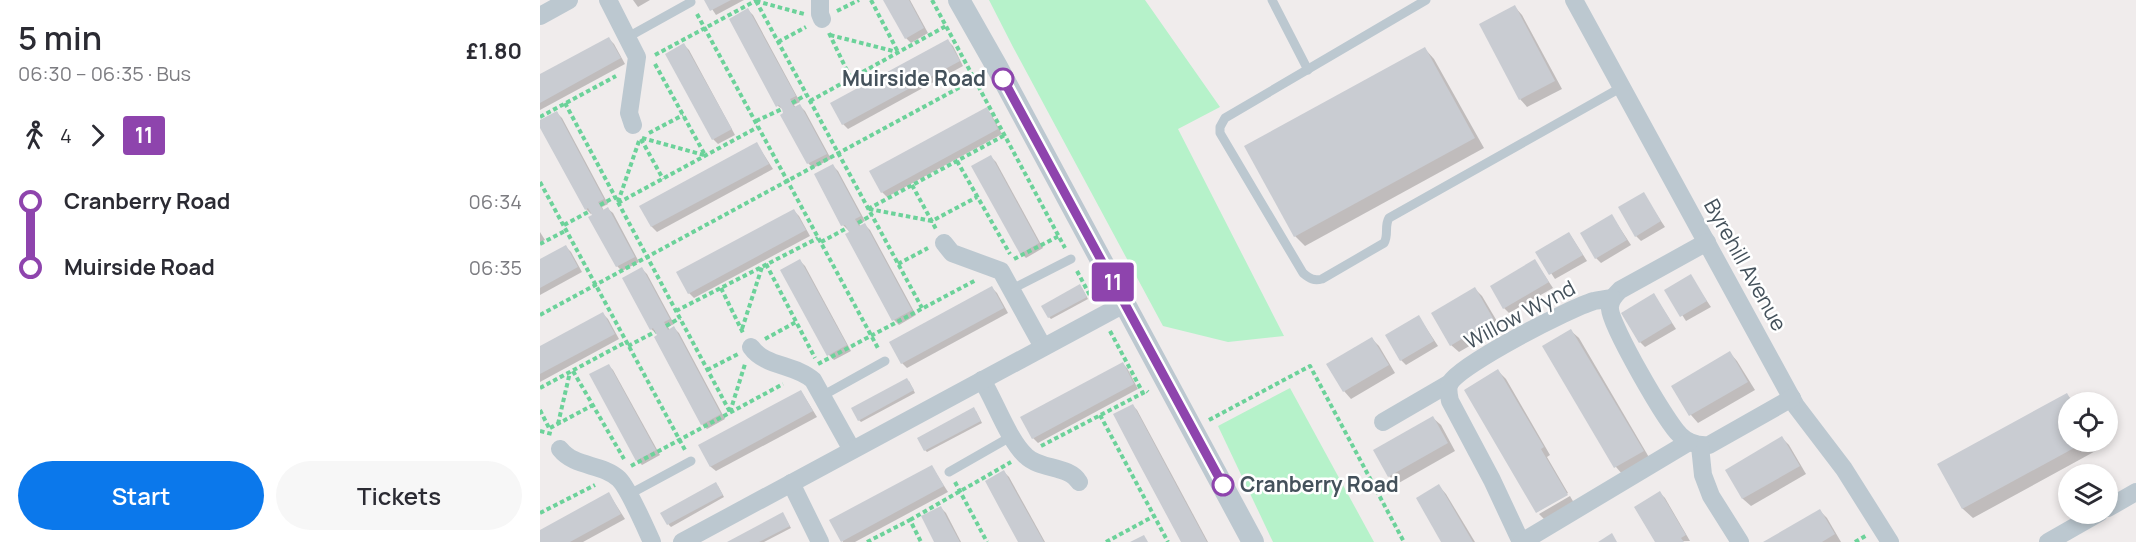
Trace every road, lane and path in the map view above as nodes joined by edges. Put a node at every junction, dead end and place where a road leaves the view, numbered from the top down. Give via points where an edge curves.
1 (569, 0) edge
2 (608, 0) edge
3 (756, 0) edge
4 (820, 0) edge
5 (871, 0) edge
6 (932, 0) edge
7 (959, 0) edge
8 (1272, 0) edge
9 (1426, 0) edge
10 (1574, 0) edge
11 (691, 2) joint
12 (540, 16) edge
13 (946, 26) junction
14 (826, 27) junction
15 (705, 28) junction
16 (628, 37) junction
17 (778, 42) junction
18 (898, 52) junction
19 (651, 57) dead end
20 (997, 67) junction
21 (1308, 70) junction
22 (850, 79) junction
23 (975, 79) junction
24 (1622, 87) junction
25 (806, 94) junction
26 (810, 101) junction
27 (565, 103) dead end
28 (792, 103) dead end
29 (782, 109) dead end
30 (683, 115) junction
31 (756, 121) junction
32 (758, 127) junction
33 (637, 131) junction
34 (1005, 135) junction
35 (838, 154) junction
36 (705, 155) junction
37 (957, 161) junction
38 (663, 179) junction
39 (789, 180) junction
40 (540, 182) edge
41 (912, 185) junction
42 (615, 197) junction
43 (977, 197) junction
44 (618, 202) junction
45 (600, 205) dead end
46 (868, 209) junction
47 (590, 212) dead end
48 (872, 215) junction
49 (932, 221) junction
50 (858, 223) dead end
51 (566, 228) junction
52 (847, 228) dead end
53 (1059, 236) junction
54 (819, 240) junction
55 (943, 242) junction
56 (1707, 242) junction
57 (540, 244) edge
58 (647, 257) junction
59 (1071, 259) junction
60 (898, 264) junction
61 (765, 265) junction
62 (996, 269) junction
63 (596, 285) junction
64 (721, 288) junction
65 (1011, 289) junction
66 (1612, 298) junction
67 (1124, 304) junction
68 (922, 308) junction
69 (676, 311) junction
70 (540, 315) edge
71 (1101, 315) junction
72 (680, 318) junction
73 (796, 321) junction
74 (666, 326) dead end
75 (742, 329) junction
76 (655, 332) dead end
77 (872, 335) junction
78 (627, 344) junction
79 (751, 347) junction
80 (1043, 347) junction
81 (885, 361) joint
82 (811, 368) junction
83 (707, 370) junction
84 (572, 371) junction
85 (982, 380) junction
86 (1450, 383) junction
87 (540, 388) edge
88 (1143, 393) junction
89 (822, 396) junction
90 (1792, 398) junction
91 (1153, 400) dead end
92 (593, 405) junction
93 (540, 410) edge
94 (730, 412) junction
95 (1100, 415) junction
96 (1383, 422) dead end
97 (558, 424) junction
98 (550, 428) junction
99 (1193, 429) junction
100 (540, 431) edge
101 (1012, 436) junction
102 (680, 440) junction
103 (556, 442) junction
104 (1695, 444) junction
105 (852, 450) junction
106 (1024, 454) junction
107 (690, 461) joint
108 (949, 472) joint
109 (614, 475) junction
110 (1079, 482) dead end
111 (791, 483) junction
112 (960, 491) junction
113 (2136, 492) edge
114 (628, 495) junction
115 (2118, 502) edge
116 (540, 513) edge
117 (1154, 516) junction
118 (910, 520) junction
119 (2080, 524) edge
120 (816, 541) edge
121 (652, 542) edge
122 (682, 542) edge
123 (867, 542) edge
124 (921, 542) edge
125 (987, 542) edge
126 (1107, 542) edge
127 (1168, 542) edge
128 (1253, 542) edge
129 (1404, 542) edge
130 (1521, 542) edge
131 (1740, 542) edge
132 (1890, 542) edge
133 (2048, 542) edge

1 - 12 street
2 - 16 street
3 - 14 path
3 - 15 path
3 - 17 path
4 - 14 street via 820,14
5 - 18 path
6 - 13 path
7 - 20 street
8 - 21 lane
9 - 21 lane
10 - 24 street, Byrehill Avenue
11 - 15 path
11 - 16 lane
13 - 18 path
13 - 23 path
14 - 17 path
14 - 18 path
14 - 22 path
15 - 31 path
16 - 33 street via 638,61 629,113
17 - 25 path
18 - 22 path
19 - 30 path
20 - 23 path
20 - 67 street
21 - 24 lane via 1225,118 1220,133 1304,273 1316,280 1384,243 1389,218
22 - 26 path
23 - 34 path
23 - 35 path
24 - 56 street, Byrehill Avenue
25 - 26 path
25 - 28 path
26 - 35 path
27 - 42 path
29 - 31 path
30 - 33 path
30 - 36 path
31 - 32 path
32 - 36 path
32 - 39 path
33 - 36 path
33 - 38 path
33 - 44 path
34 - 37 path
34 - 53 path
35 - 39 path
35 - 46 path
36 - 38 path
37 - 41 path
37 - 43 path
38 - 44 path
39 - 54 path
39 - 58 path
40 - 51 path
41 - 46 path
41 - 49 path
42 - 44 path
42 - 45 path
43 - 49 path
43 - 53 path via 1013,260
44 - 58 path
46 - 48 path
46 - 49 path
47 - 51 path
48 - 50 path
48 - 60 path
49 - 55 path
51 - 57 path
51 - 63 path
52 - 54 path
53 - 59 path
54 - 61 path
54 - 77 path
55 - 60 path
55 - 62 street via 952,253
56 - 66 street, Willow Wynd
56 - 90 street, Byrehill Avenue
58 - 63 path
58 - 69 path
59 - 65 lane
59 - 71 path
60 - 68 path
61 - 64 path
61 - 73 path
61 - 75 path
62 - 65 street
62 - 68 path
63 - 70 path
63 - 78 path
64 - 69 path
64 - 75 path
65 - 80 street
66 - 86 street, Willow Wynd via 1553,319 1505,344
66 - 104 street via 1610,309 1623,339 1659,406 1680,435
67 - 71 street
67 - 99 street
68 - 77 path
69 - 72 path
71 - 80 street
71 - 88 path
72 - 74 path
72 - 83 path
73 - 79 path
73 - 82 path
75 - 79 path
76 - 78 path
77 - 81 path
77 - 82 path
78 - 84 path
78 - 102 path
79 - 82 street via 760,356
79 - 83 path
79 - 94 path
80 - 85 street
81 - 89 lane
82 - 89 street
82 - 94 path
83 - 94 path
84 - 87 path
84 - 92 path
84 - 97 path
85 - 101 street
85 - 105 street
86 - 96 street, Willow Wynd
86 - 130 street via 1450,401
88 - 91 path via 1147,391
88 - 95 path
89 - 105 street
90 - 104 street via 1709,446
90 - 132 street, Byrehill Avenue via 1844,469
92 - 97 path
92 - 102 path via 629,467
93 - 98 path
94 - 102 path
95 - 106 path
95 - 117 path
97 - 98 path
98 - 103 path
99 - 128 street
99 - 129 path via 1310,366
100 - 103 path
101 - 106 street
101 - 108 lane
102 - 107 path
103 - 109 street via 574,461
104 - 130 street
104 - 131 street via 1711,496
105 - 111 street
106 - 110 street via 1034,463 1073,474
106 - 112 path
107 - 114 lane
108 - 112 path
109 - 114 street
109 - 116 path
111 - 120 street
111 - 122 street
112 - 118 path
112 - 125 path
113 - 115 street
114 - 121 street
117 - 126 path
117 - 127 path
118 - 123 path
118 - 124 path
119 - 133 street

